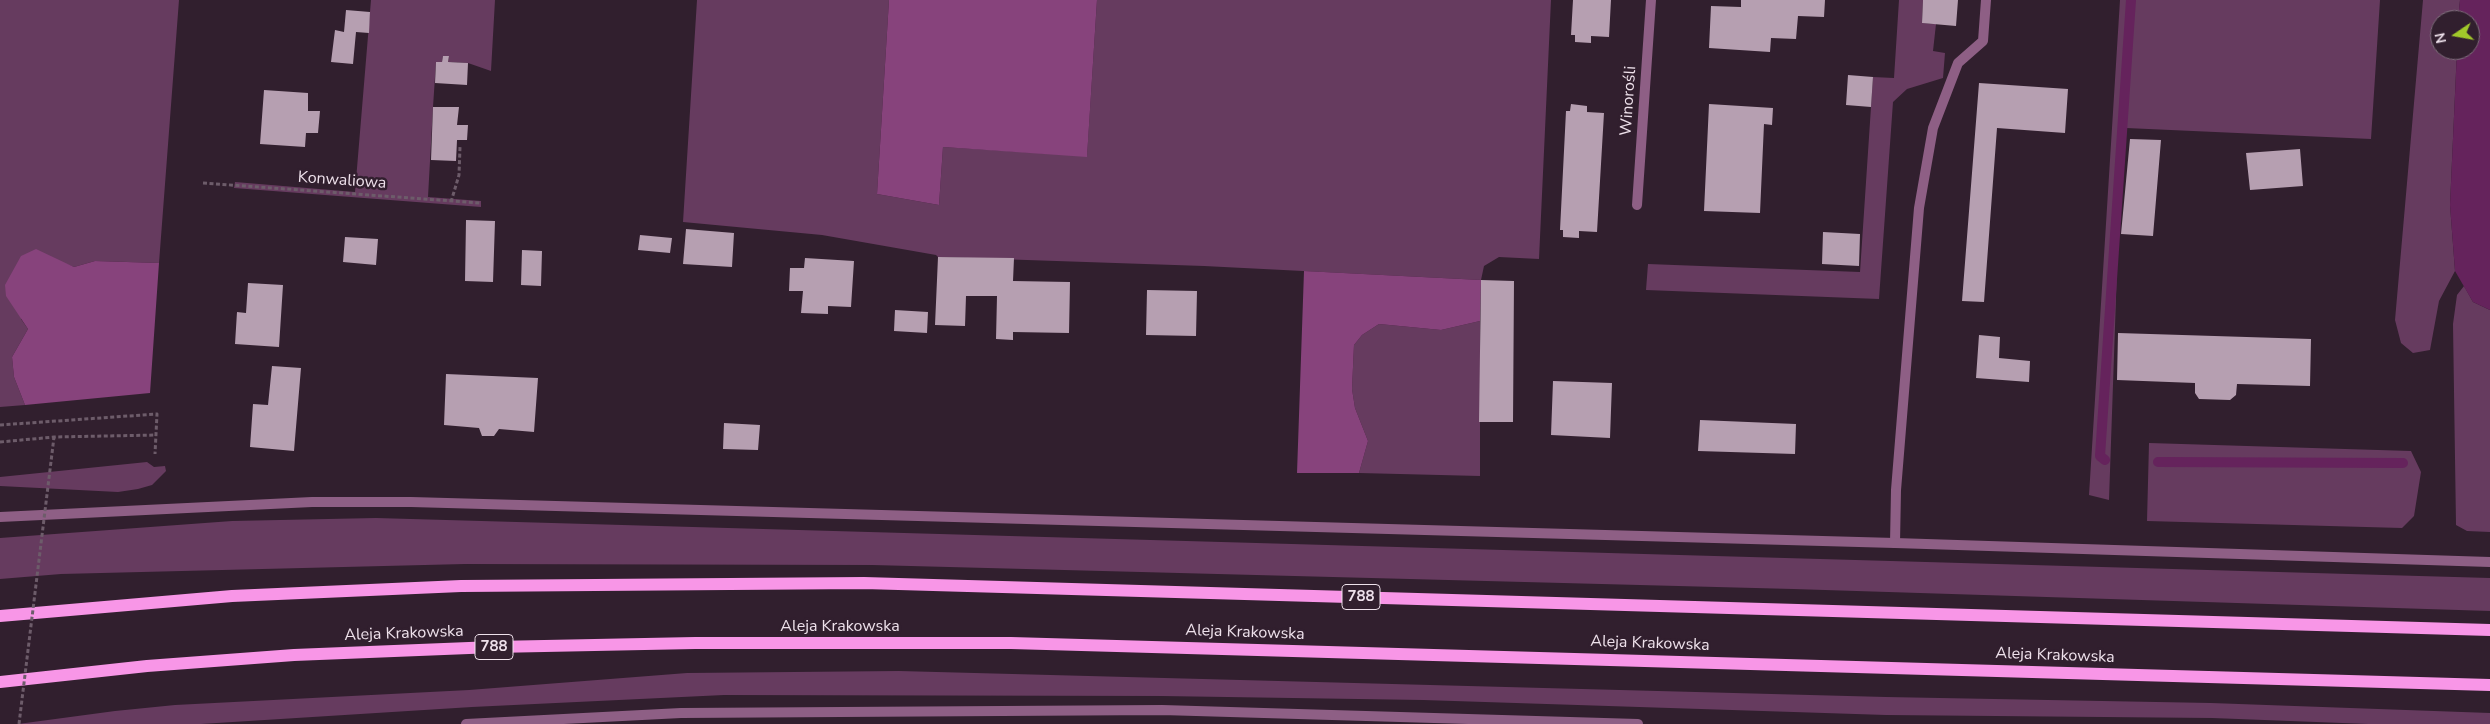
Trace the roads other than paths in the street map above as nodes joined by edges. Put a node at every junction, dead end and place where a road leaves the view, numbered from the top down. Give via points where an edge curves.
1 (1651, 0) edge
2 (1986, 0) edge
3 (1637, 204) dead end
4 (0, 517) edge
5 (1895, 543) junction
6 (2490, 562) edge
7 (0, 616) edge
8 (2490, 630) edge
9 (0, 682) edge
10 (2490, 685) edge
11 (1535, 722) edge
12 (466, 724) edge
13 (1638, 724) edge

1 - 3 street, Winorośli
2 - 5 street via 1983,41 1958,63 1933,128 1919,208 1896,490
4 - 5 street via 312,502 411,502
5 - 6 street
7 - 8 main road, 788 via 232,596 461,586 844,583
9 - 10 main road, Aleja Krakowska / 788 via 294,655 494,647 1011,643
11 - 12 street via 1162,710 681,713
11 - 13 street

